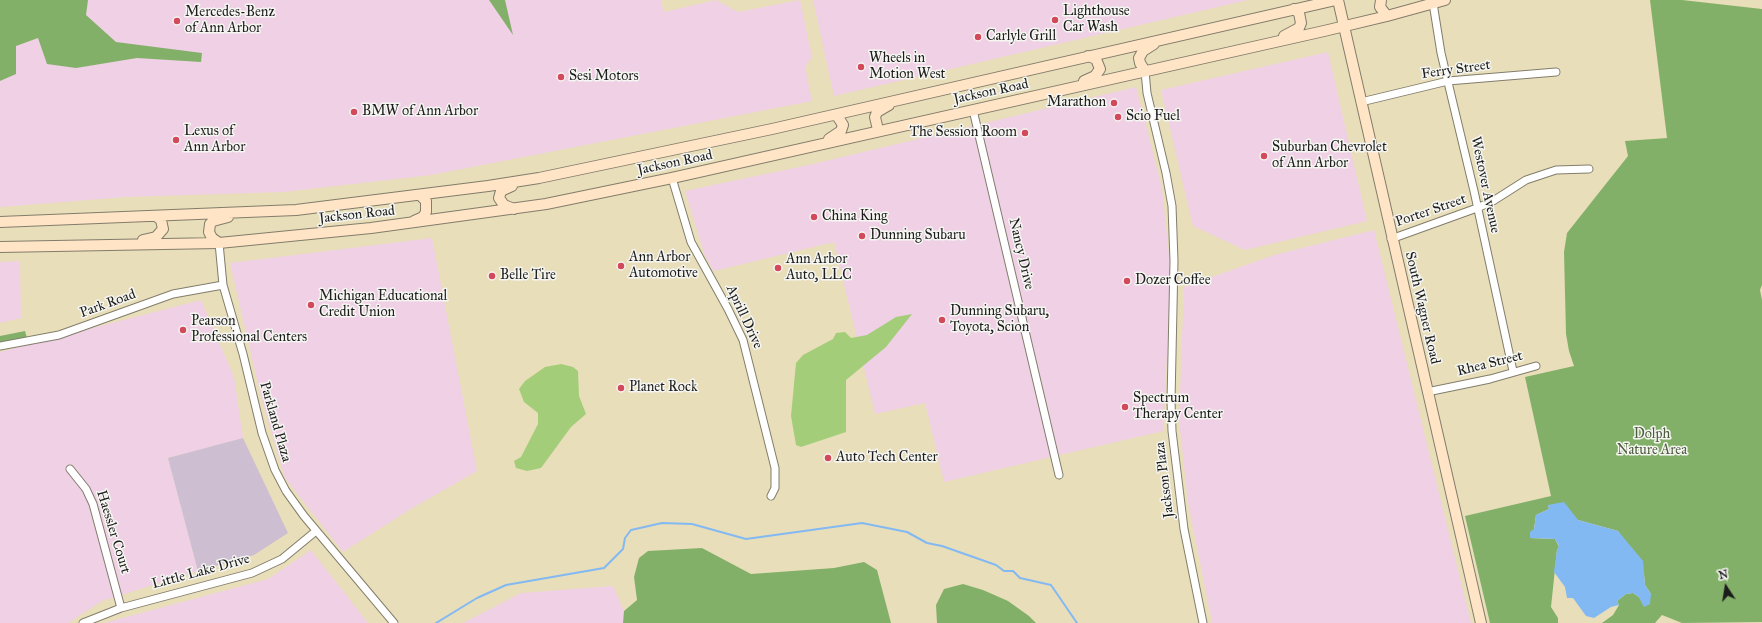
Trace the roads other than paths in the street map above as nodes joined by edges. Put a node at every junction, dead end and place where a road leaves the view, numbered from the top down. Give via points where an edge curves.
1 (1337, 0) edge
2 (1382, 0) edge
3 (1444, 0) edge
4 (1433, 3) junction
5 (1294, 9) junction
6 (1387, 16) junction
7 (1344, 26) junction
8 (1171, 37) junction
9 (1262, 45) junction
10 (1088, 56) junction
11 (1145, 71) junction
12 (1556, 72) dead end
13 (1448, 81) junction
14 (1067, 89) junction
15 (902, 99) junction
16 (1362, 102) junction
17 (973, 110) junction
18 (834, 115) junction
19 (878, 130) junction
20 (814, 145) junction
21 (1589, 169) dead end
22 (539, 178) junction
23 (672, 178) junction
24 (420, 195) junction
25 (1477, 208) junction
26 (514, 209) junction
27 (243, 212) junction
28 (156, 216) junction
29 (0, 222) edge
30 (408, 224) junction
31 (1391, 239) junction
32 (219, 242) junction
33 (119, 245) junction
34 (0, 247) edge
35 (223, 285) junction
36 (0, 346) edge
37 (1536, 366) dead end
38 (1513, 371) junction
39 (1427, 392) junction
40 (70, 469) dead end
41 (1059, 475) dead end
42 (771, 496) dead end
43 (316, 531) junction
44 (121, 608) junction
45 (83, 623) edge
46 (394, 623) edge
47 (1203, 623) edge
48 (1481, 623) edge

1 - 5 main road, Jackson Road
1 - 7 main road, South Wagner Road
2 - 6 main road via 1380,7
3 - 4 main road, Jackson Road
4 - 6 main road, Jackson Road
4 - 13 street, Westover Avenue
5 - 8 main road, Jackson Road
5 - 9 main road via 1301,19 1298,28
6 - 7 main road, Jackson Road
7 - 9 main road, Jackson Road
7 - 16 main road, South Wagner Road
8 - 10 main road, Jackson Road
8 - 11 main road via 1143,50 1139,58
9 - 11 main road, Jackson Road
10 - 14 main road via 1099,63 1099,72
10 - 15 main road, Jackson Road
11 - 14 main road, Jackson Road
11 - 47 street, Jackson Plaza via 1147,93 1172,206 1172,430 1184,529
12 - 13 street, Ferry Street
13 - 16 street, Ferry Street
13 - 25 street, Westover Avenue
14 - 17 main road, Jackson Road
15 - 18 main road, Jackson Road
15 - 19 main road via 877,112 875,117
16 - 31 main road, South Wagner Road
17 - 19 main road, Jackson Road
17 - 41 street, Nancy Drive
18 - 20 main road via 841,120 841,131
18 - 22 main road, Jackson Road
19 - 20 main road, Jackson Road
20 - 23 main road, Jackson Road
21 - 25 street, Porter Street via 1556,170 1526,180 1493,202
22 - 24 main road, Jackson Road
22 - 26 main road via 501,191 500,202
23 - 26 main road, Jackson Road
23 - 42 street, Aprill Drive via 691,242 743,340 775,468
24 - 27 main road, Jackson Road via 296,210
24 - 30 main road via 426,201 426,212 423,217
25 - 31 street, Porter Street
25 - 38 street, Westover Avenue
26 - 30 main road, Jackson Road
27 - 28 main road, Jackson Road
27 - 32 main road via 210,224 209,232 212,238
28 - 29 main road, Jackson Road
28 - 33 main road via 164,225 161,234
30 - 32 main road, Jackson Road
31 - 39 main road, South Wagner Road
32 - 33 main road, Jackson Road
32 - 35 street, Parkland Plaza
33 - 34 main road, Jackson Road
35 - 36 street, Park Road via 173,294 59,335
35 - 43 street, Parkland Plaza via 269,456 286,491
37 - 38 street, Rhea Street
38 - 39 street, Rhea Street via 1490,379
39 - 48 main road, South Wagner Road
40 - 44 street, Haessler Court via 86,488 93,504
43 - 44 street, Little Lake Drive via 282,559 252,573
43 - 46 street, Parkland Plaza
44 - 45 street, Little Lake Drive

